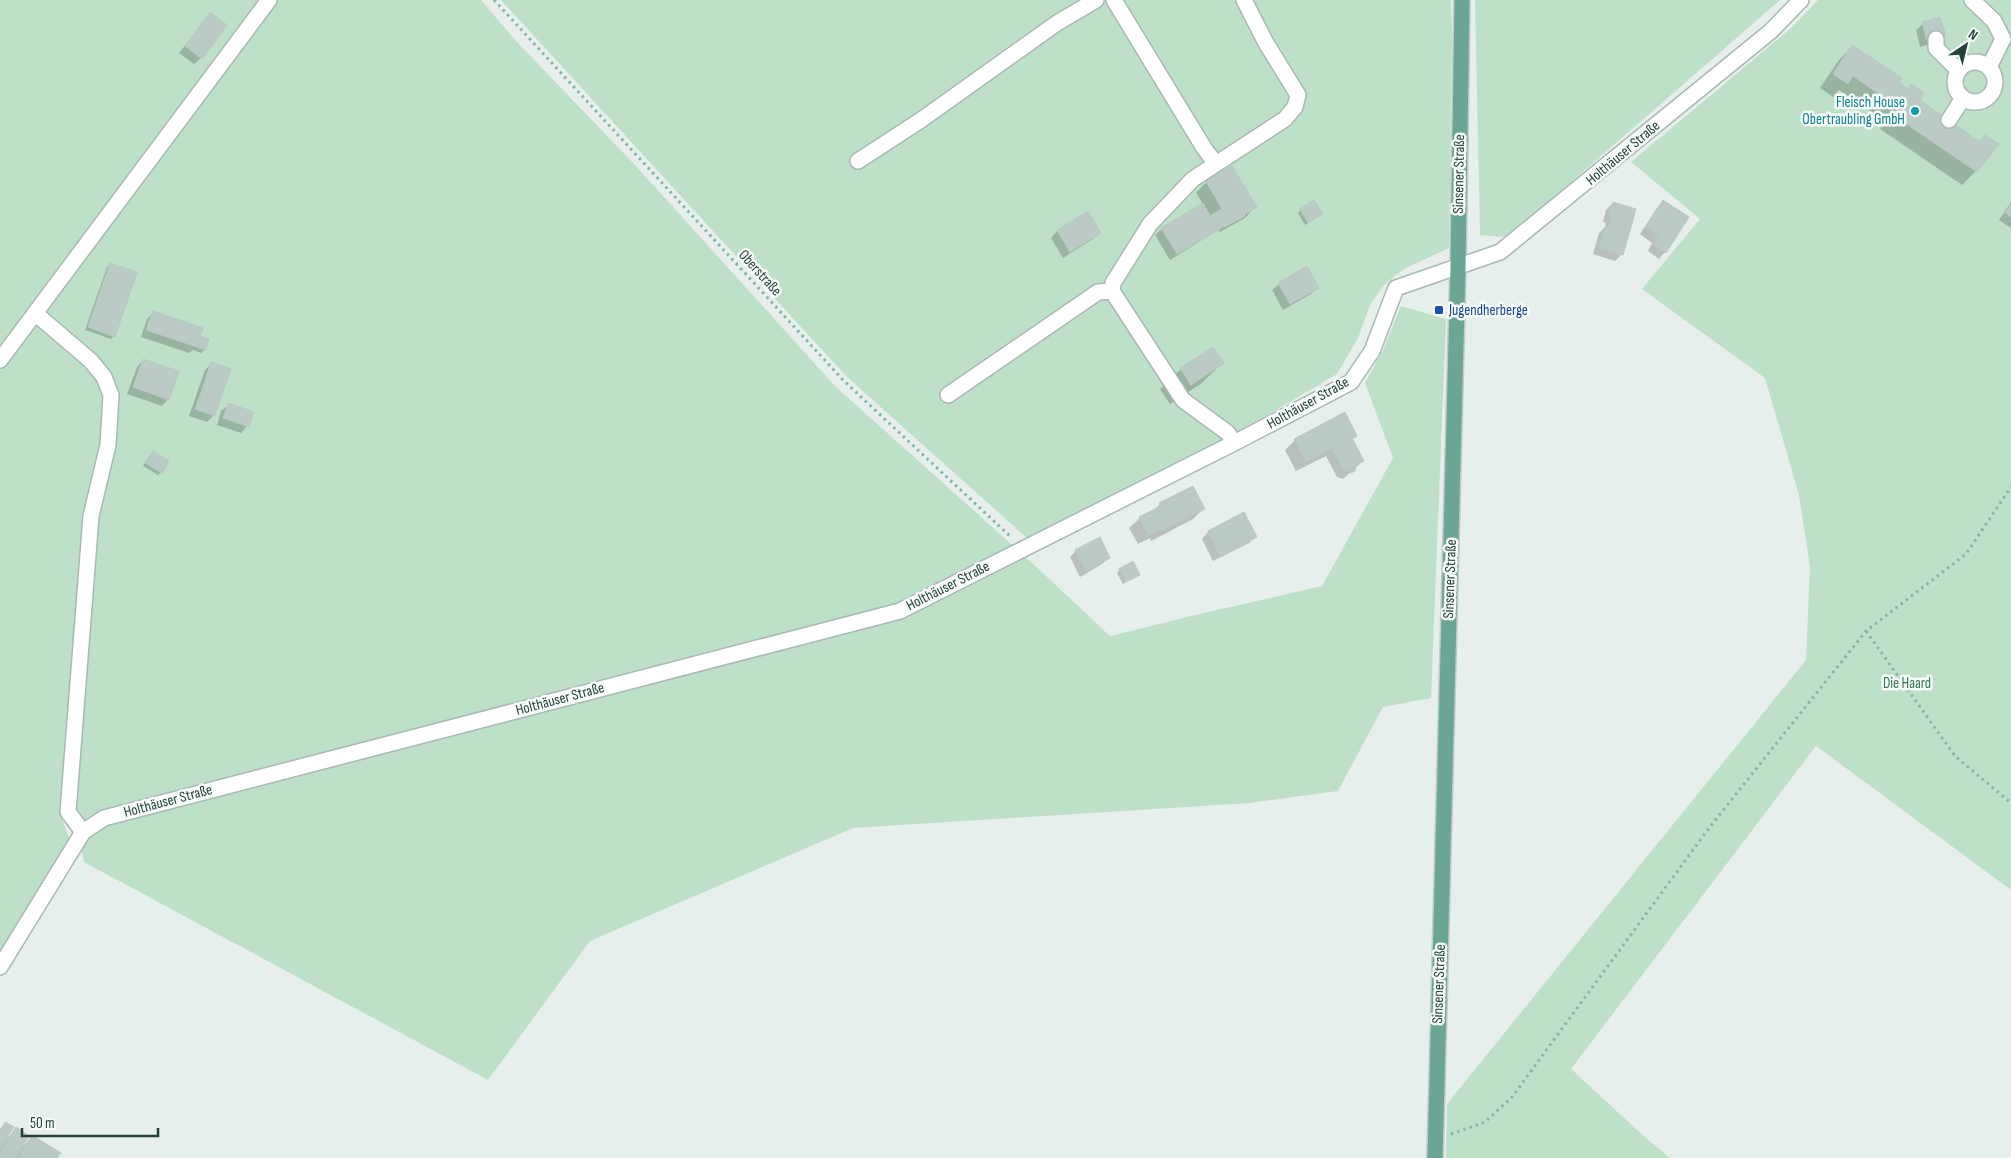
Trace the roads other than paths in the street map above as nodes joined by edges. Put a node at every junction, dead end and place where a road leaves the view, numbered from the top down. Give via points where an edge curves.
1 (269, 0) edge
2 (1096, 0) edge
3 (1114, 0) edge
4 (1244, 0) edge
5 (1462, 0) edge
6 (1801, 0) edge
7 (1972, 0) edge
8 (1936, 38) dead end
9 (1989, 67) junction
10 (1958, 70) junction
11 (1963, 98) junction
12 (1949, 120) dead end
13 (858, 161) dead end
14 (1216, 164) junction
15 (1458, 267) junction
16 (1112, 291) junction
17 (35, 313) junction
18 (0, 360) edge
19 (948, 395) dead end
20 (1234, 443) junction
21 (83, 832) junction
22 (0, 967) edge
23 (1434, 1158) edge

1 - 17 street
2 - 13 street via 1057,23
3 - 14 street
4 - 14 street via 1298,95 1295,107 1285,119
5 - 15 main road, Sinsener Straße
6 - 15 street, Holthäuser Straße via 1770,31 1528,232 1500,252
7 - 9 street via 1994,21 2004,39
8 - 10 street via 1936,48
9 - 10 street via 1976,61
9 - 11 street via 1995,78 1990,96 1979,102
10 - 11 street via 1954,84
11 - 12 street
14 - 16 street via 1193,179 1150,224 1113,283
15 - 20 street, Holthäuser Straße via 1396,288 1372,350 1351,382
15 - 23 main road, Sinsener Straße
16 - 19 street via 1098,292
16 - 20 street via 1183,400 1228,433
17 - 18 street
17 - 21 street via 92,361 111,394 108,445 91,516 68,812
20 - 21 street, Holthäuser Straße via 900,611 104,818
21 - 22 street, Holthäuser Straße

